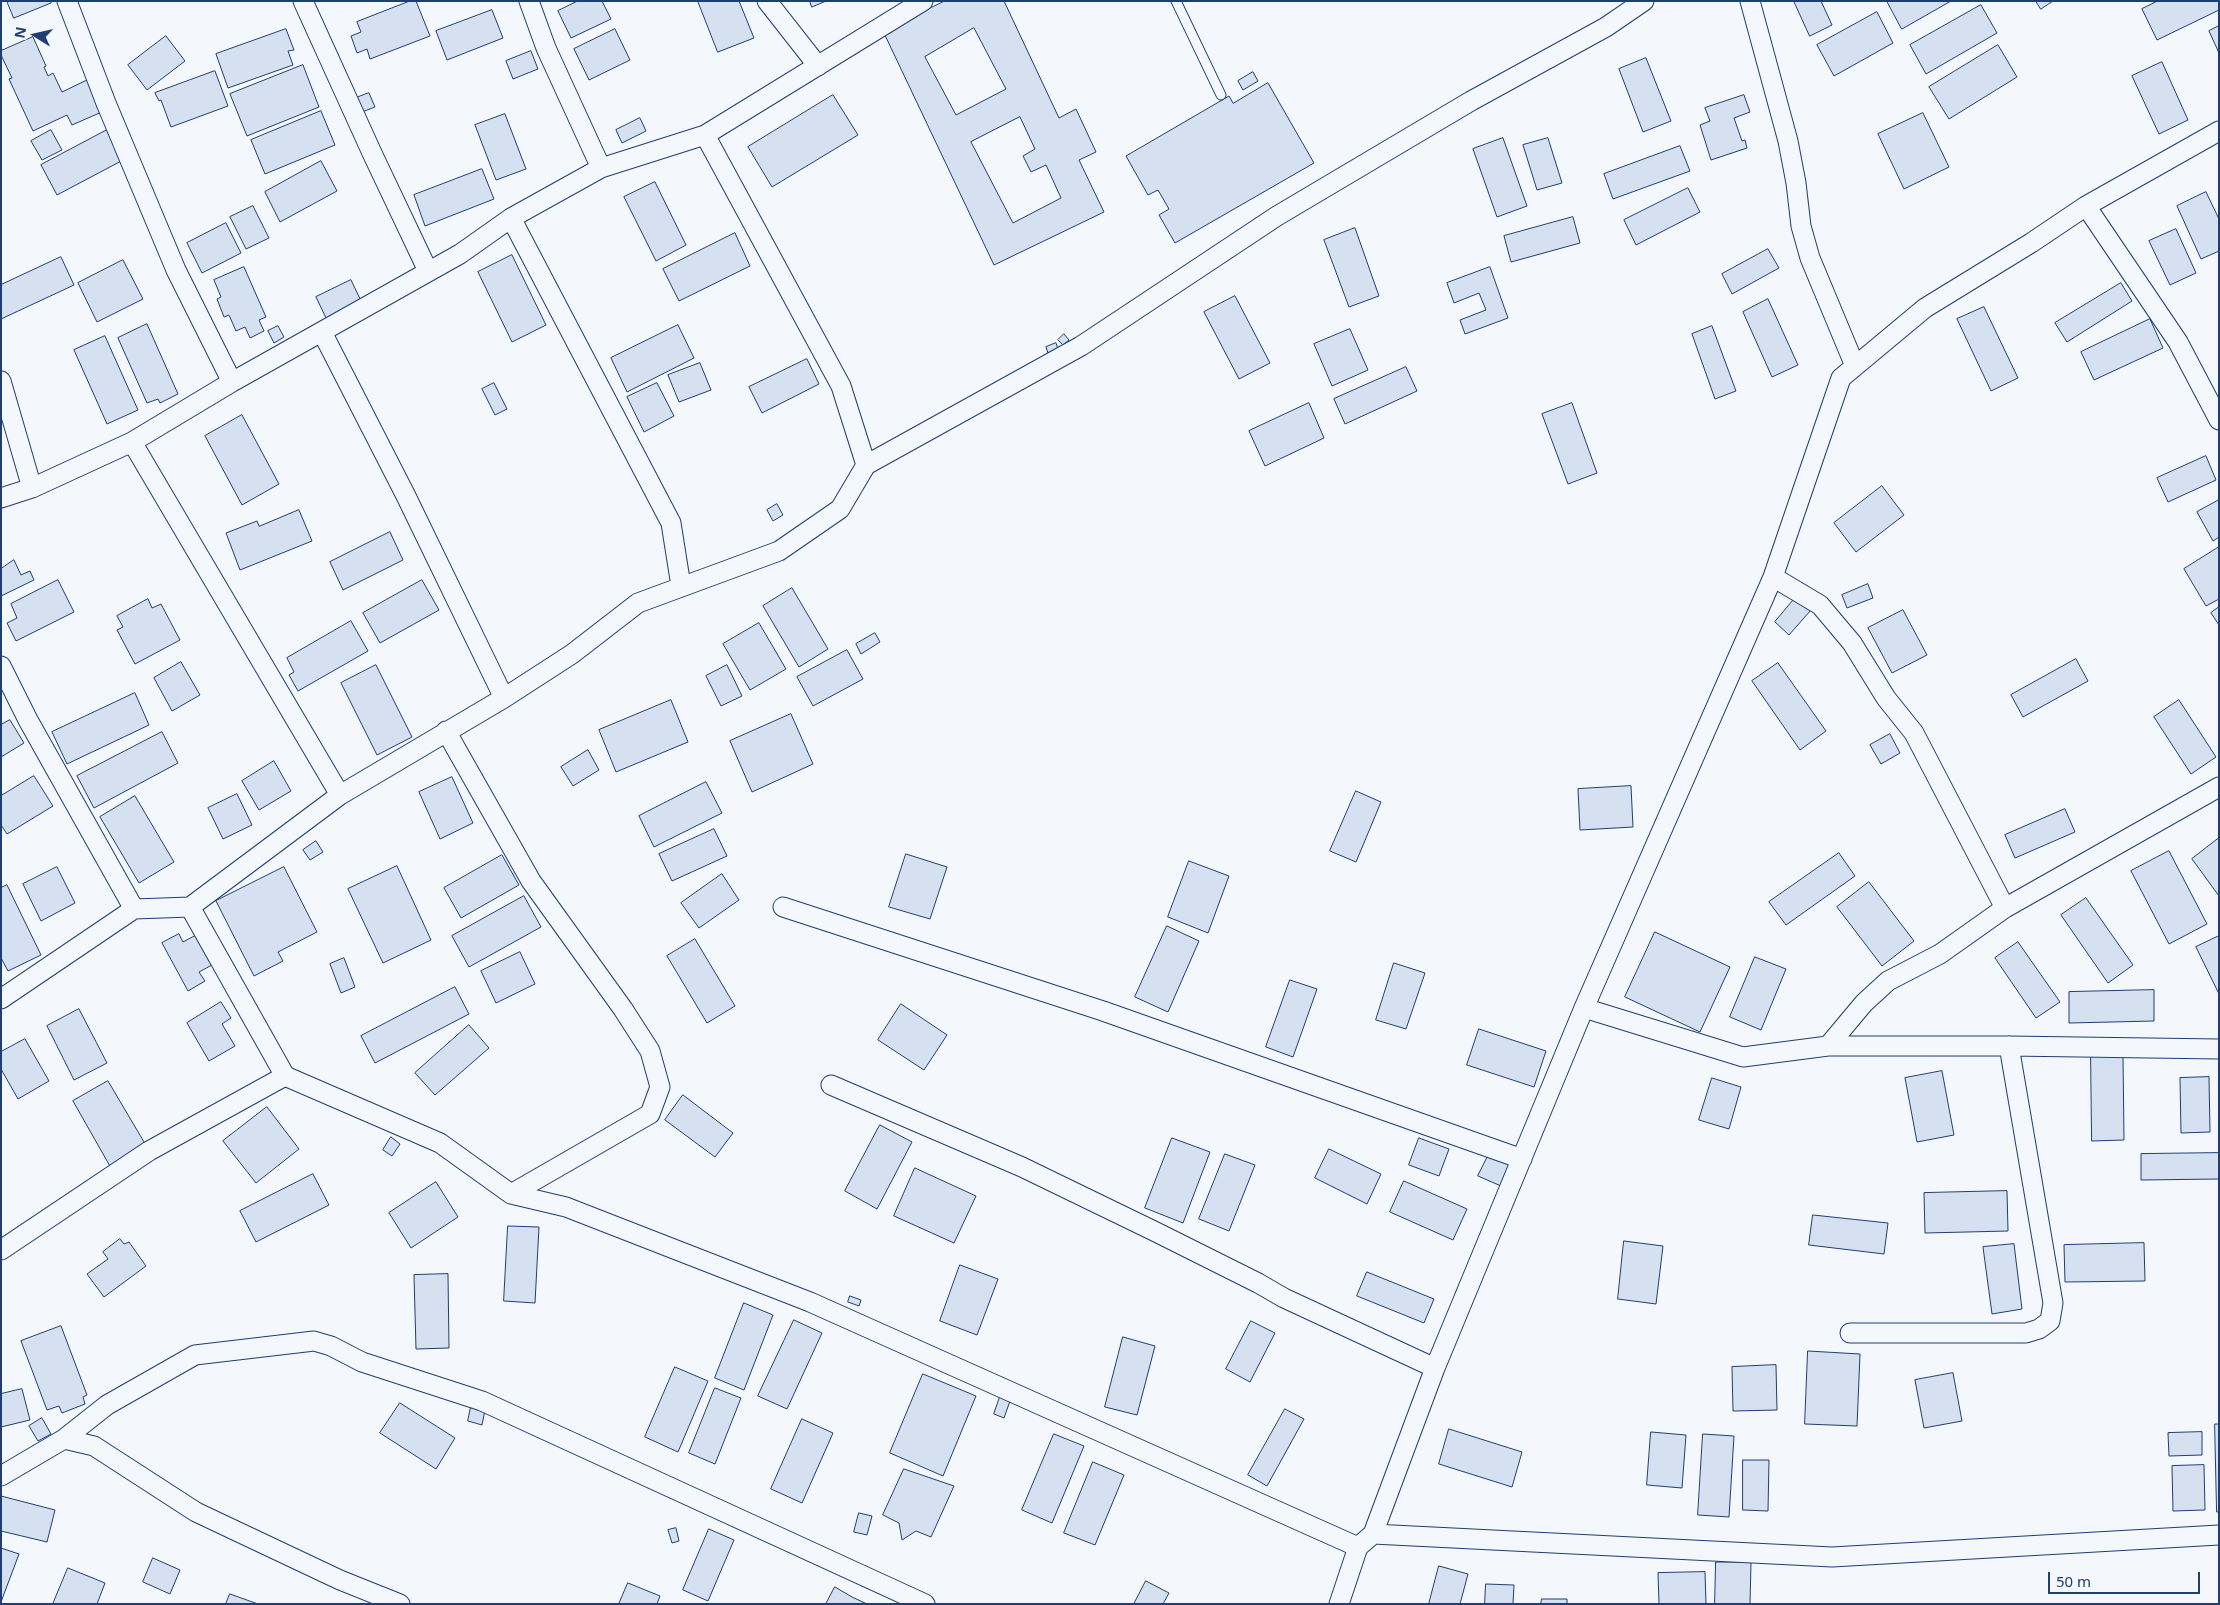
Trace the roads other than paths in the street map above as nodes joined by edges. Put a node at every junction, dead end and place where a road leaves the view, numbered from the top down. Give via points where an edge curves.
1 (67, 1) edge
2 (303, 1) edge
3 (529, 1) edge
4 (767, 1) edge
5 (923, 1) edge
6 (1176, 1) edge
7 (1644, 1) edge
8 (1750, 1) edge
9 (818, 66) junction
10 (1221, 95) dead end
11 (2219, 131) edge
12 (705, 136) junction
13 (601, 168) junction
14 (2086, 206) junction
15 (511, 218) junction
16 (428, 271) junction
17 (322, 332) junction
18 (1855, 366) junction
19 (1, 381) edge
20 (232, 382) junction
21 (2219, 420) edge
22 (132, 442) junction
23 (866, 465) junction
24 (32, 488) junction
25 (1, 498) edge
26 (1773, 577) junction
27 (681, 586) junction
28 (1, 666) edge
29 (504, 698) junction
30 (446, 731) junction
31 (2219, 787) edge
32 (340, 795) junction
33 (190, 906) junction
34 (783, 907) dead end
35 (2005, 908) junction
36 (134, 909) junction
37 (1, 999) edge
38 (1584, 1008) junction
39 (1828, 1046) junction
40 (2009, 1046) junction
41 (2219, 1050) edge
42 (285, 1076) junction
43 (831, 1085) dead end
44 (1522, 1158) junction
45 (511, 1194) junction
46 (1, 1250) edge
47 (1850, 1333) dead end
48 (1435, 1368) junction
49 (64, 1439) junction
50 (1, 1476) edge
51 (1373, 1534) junction
52 (2219, 1535) edge
53 (1358, 1547) junction
54 (400, 1604) edge
55 (925, 1604) edge
56 (1339, 1604) edge

1 - 20 street via 176,270
2 - 16 street
3 - 13 street via 546,48
4 - 9 street
5 - 9 street
6 - 10 lane
7 - 23 street via 1606,28 1471,101 1277,216 1081,346
8 - 18 street via 1788,142 1800,226
9 - 12 street
11 - 14 street
12 - 13 street
12 - 23 street via 841,386
13 - 15 street
14 - 18 street via 2031,244 1925,308
14 - 21 street via 2178,342
15 - 16 street via 460,254
15 - 27 street via 672,523
16 - 17 street
17 - 20 street
17 - 29 street
18 - 26 street via 1841,378
19 - 24 street
20 - 22 street
22 - 24 street
22 - 32 street
23 - 27 street via 840,509 779,551
24 - 25 street
26 - 35 street via 1820,605 1852,643 1886,698 1914,732
26 - 38 street
27 - 29 street via 638,603 572,654
28 - 36 street
29 - 30 street
30 - 32 street
30 - 45 street via 531,881 650,1051 660,1087 650,1114
31 - 35 street
32 - 33 street
33 - 36 street
33 - 42 street
34 - 44 street via 1112,1014
35 - 39 street via 1940,954 1888,982 1864,1003
36 - 37 street
38 - 39 street via 1743,1057
38 - 44 street
39 - 40 street
40 - 41 street
40 - 47 street via 2053,1303 2050,1321 2026,1333
42 - 45 street via 440,1143
42 - 46 street via 149,1151
43 - 48 street via 1022,1167 1284,1298
44 - 48 street
45 - 53 street via 566,1207 810,1302
48 - 51 street
49 - 50 street
49 - 54 street via 94,1446 196,1512 340,1580
49 - 55 street via 106,1405 195,1355 314,1341 362,1362 482,1400
51 - 52 street via 1832,1557
51 - 53 street
53 - 56 street

